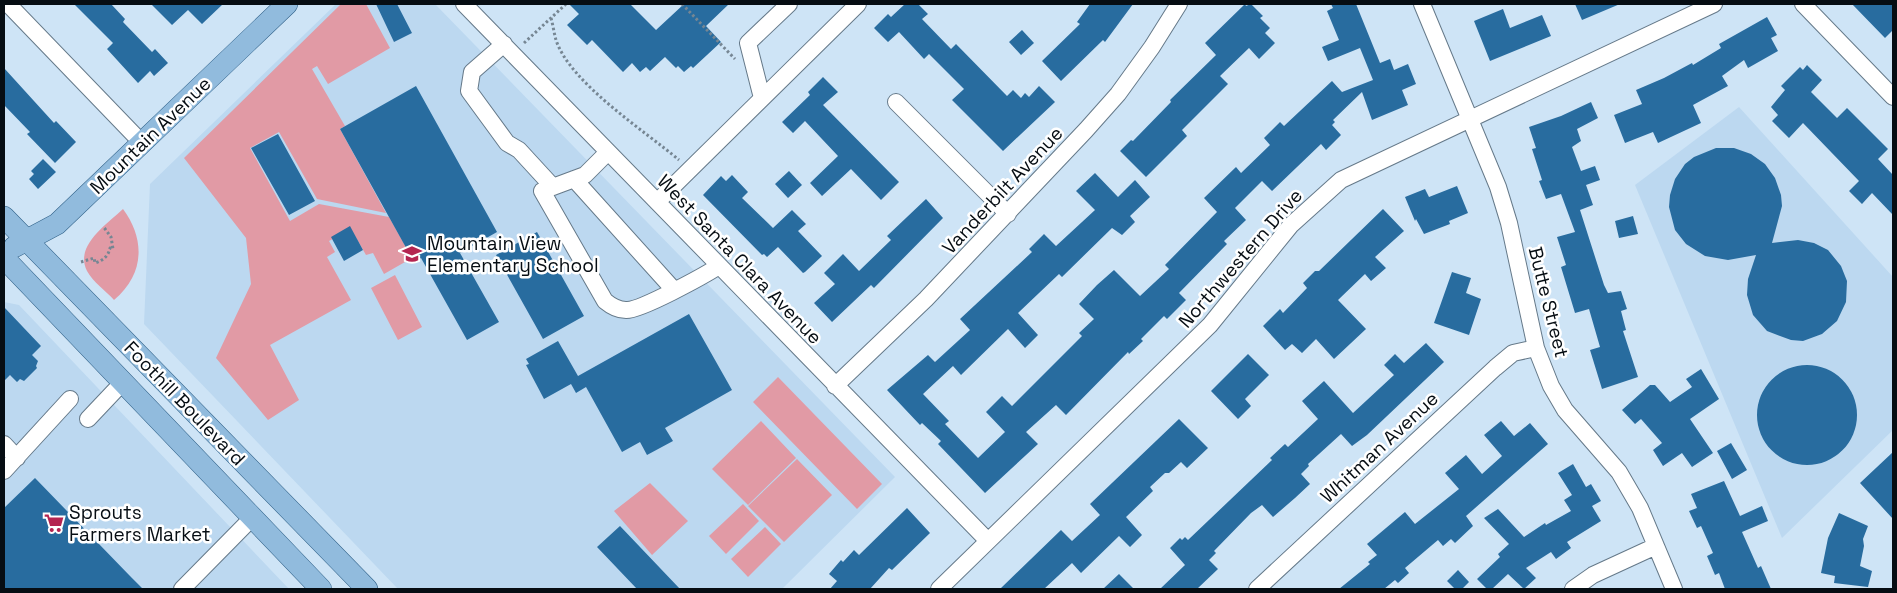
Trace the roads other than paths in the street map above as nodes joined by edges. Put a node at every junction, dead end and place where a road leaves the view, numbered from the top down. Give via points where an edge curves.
1 (8, 4) edge
2 (287, 4) edge
3 (464, 4) edge
4 (789, 4) edge
5 (858, 4) edge
6 (1179, 4) edge
7 (1422, 4) edge
8 (1714, 4) edge
9 (1803, 4) edge
10 (504, 44) junction
11 (1893, 97) edge
12 (762, 98) junction
13 (896, 102) dead end
14 (1469, 118) junction
15 (142, 143) junction
16 (608, 152) junction
17 (574, 179) junction
18 (553, 187) junction
19 (657, 202) junction
20 (1008, 214) junction
21 (4, 217) edge
22 (27, 241) junction
23 (4, 252) edge
24 (4, 258) edge
25 (719, 266) junction
26 (674, 290) junction
27 (1536, 348) junction
28 (123, 382) junction
29 (835, 386) junction
30 (70, 399) dead end
31 (88, 418) dead end
32 (4, 444) edge
33 (17, 458) junction
34 (4, 472) edge
35 (252, 518) junction
36 (988, 541) junction
37 (1656, 546) junction
38 (358, 586) edge
39 (182, 589) edge
40 (321, 589) edge
41 (938, 589) edge
42 (1257, 589) edge
43 (1573, 589) edge
44 (1674, 589) edge

1 - 15 street
2 - 15 main road, Mountain Avenue
3 - 10 street, West Santa Clara Avenue
4 - 12 street via 748,44
5 - 12 street
6 - 20 street, Vanderbilt Avenue via 1118,94
7 - 14 street, Butte Street
8 - 14 street, Northwestern Drive
9 - 11 street
10 - 16 street, West Santa Clara Avenue
10 - 18 street via 472,72 469,91 507,143 518,150
12 - 19 street
13 - 20 street
14 - 27 street, Butte Street via 1498,187 1509,223
14 - 36 street, Northwestern Drive via 1354,172 1315,201 1291,225 1210,325
15 - 22 main road, Mountain Avenue via 57,224
16 - 17 street via 585,175
16 - 19 street, West Santa Clara Avenue
17 - 18 street
17 - 26 street
18 - 26 street via 542,191 605,301 614,308 628,311
19 - 25 street, West Santa Clara Avenue
20 - 29 street, Vanderbilt Avenue
21 - 22 main road, Foothill Boulevard
22 - 23 main road, Mountain Avenue
22 - 38 main road, Foothill Boulevard
24 - 28 main road, Foothill Boulevard
25 - 26 street
25 - 29 street, West Santa Clara Avenue
27 - 37 street, Butte Street via 1551,386 1565,410 1619,472 1640,508
27 - 42 street, Whitman Avenue via 1513,354 1495,368
28 - 31 street
28 - 35 main road, Foothill Boulevard
29 - 36 street, West Santa Clara Avenue
30 - 33 street
32 - 33 street
33 - 34 street
35 - 39 street
35 - 40 main road, Foothill Boulevard
36 - 41 street, Northwestern Drive
37 - 43 street via 1594,575
37 - 44 street, Butte Street

